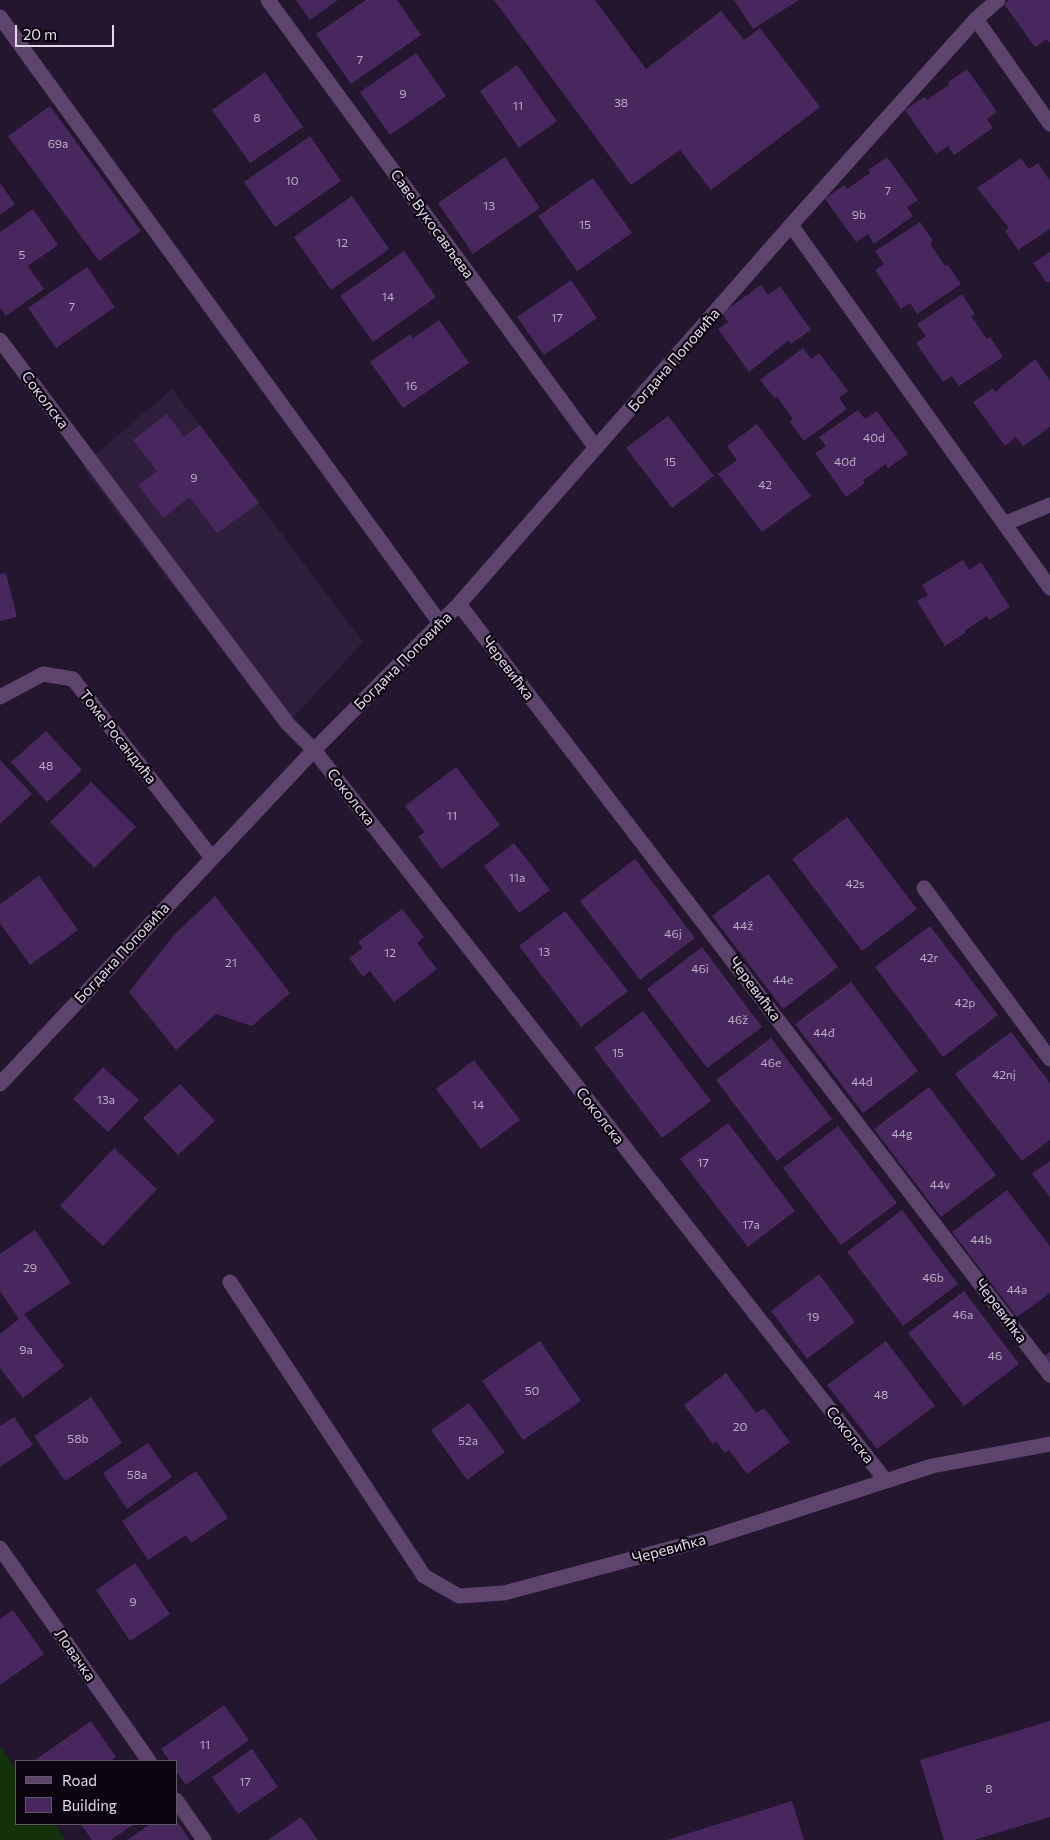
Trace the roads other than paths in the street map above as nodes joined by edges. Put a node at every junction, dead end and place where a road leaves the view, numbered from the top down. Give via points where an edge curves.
1 (268, 0) edge
2 (998, 0) edge
3 (0, 17) edge
4 (976, 19) junction
5 (1050, 124) edge
6 (792, 225) junction
7 (0, 340) edge
8 (596, 448) junction
9 (1050, 505) edge
10 (1006, 524) junction
11 (1050, 588) edge
12 (459, 604) junction
13 (440, 623) junction
14 (0, 697) edge
15 (314, 750) junction
16 (212, 858) junction
17 (924, 888) dead end
18 (1050, 1060) edge
19 (0, 1084) edge
20 (230, 1282) dead end
21 (1050, 1375) edge
22 (1050, 1444) edge
23 (886, 1481) junction
24 (0, 1548) edge
25 (148, 1760) edge
26 (178, 1803) edge
27 (204, 1840) edge

1 - 8 street, Саве Вукосављева
2 - 4 street, Богдана Поповића
3 - 13 street
4 - 5 street
4 - 6 street, Богдана Поповића
6 - 8 street, Богдана Поповића
6 - 10 street
7 - 15 street, Соколска via 288,724
8 - 12 street, Богдана Поповића
9 - 10 street
10 - 11 street
12 - 13 street, Богдана Поповића
12 - 21 street, Черевићка
13 - 15 street, Богдана Поповића
14 - 16 street, Томе Росандића via 42,674 73,679
15 - 16 street, Богдана Поповића
15 - 23 street, Соколска
16 - 19 street, Богдана Поповића
17 - 18 street
20 - 23 street, Черевићка via 424,1576 460,1596 504,1593 710,1538
22 - 23 street, Черевићка via 932,1466
24 - 25 street, Ловачка
26 - 27 street

